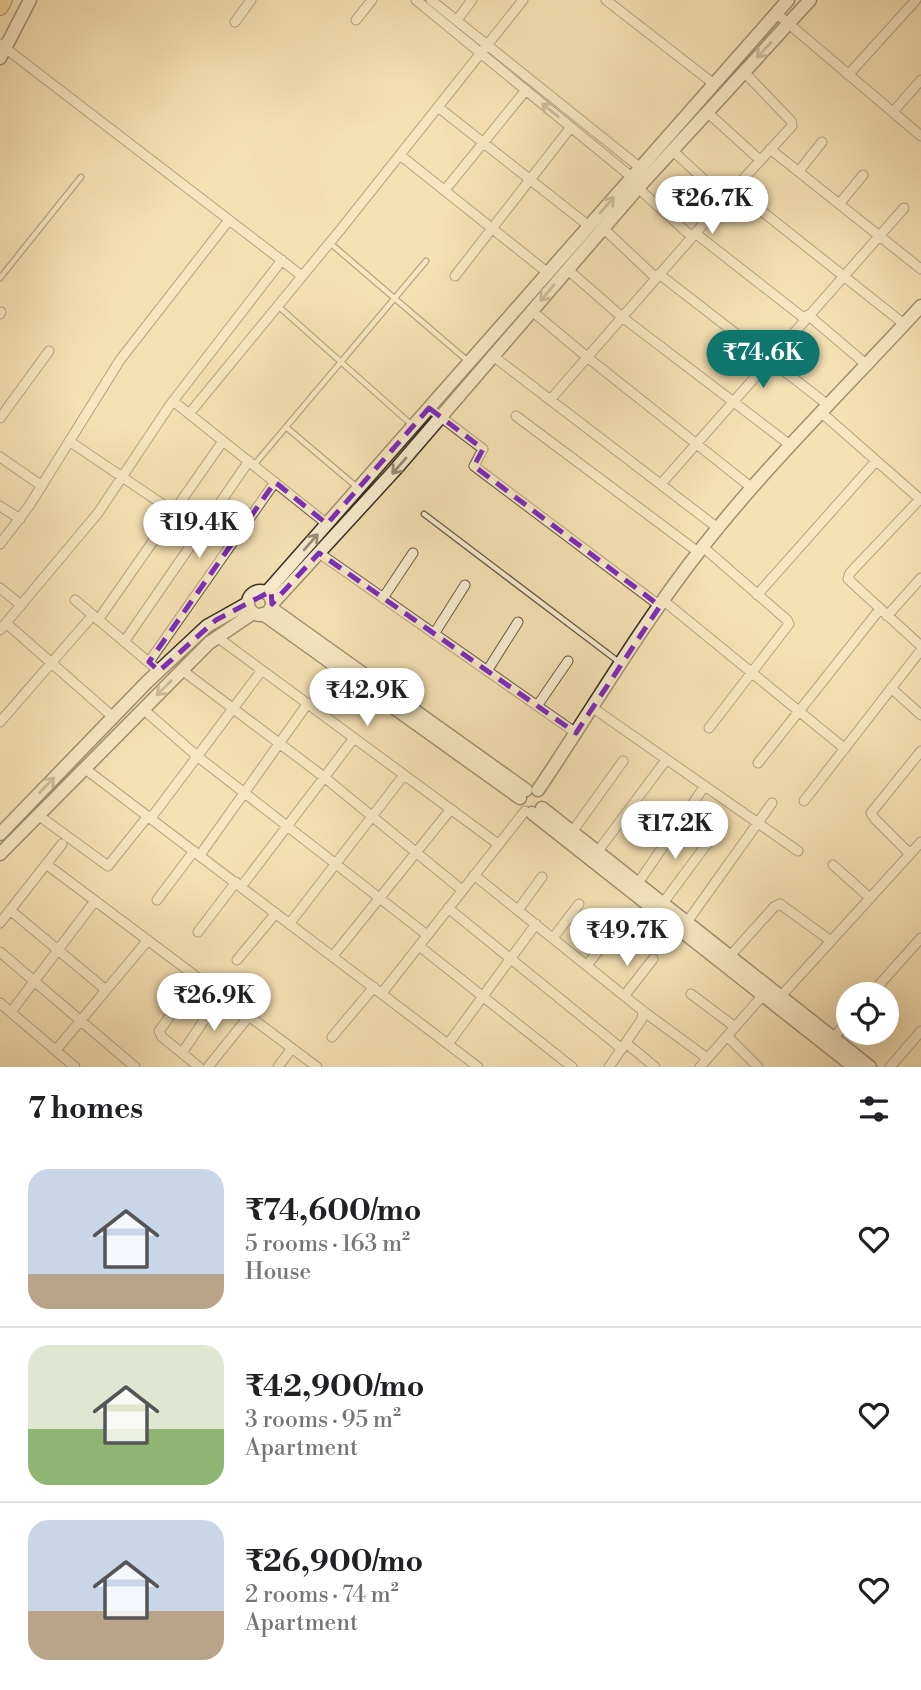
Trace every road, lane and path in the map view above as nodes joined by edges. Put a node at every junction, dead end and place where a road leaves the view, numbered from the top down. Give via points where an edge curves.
1 (4, 0) edge
2 (30, 0) edge
3 (251, 0) edge
4 (416, 0) edge
5 (431, 0) edge
6 (472, 0) edge
7 (523, 0) edge
8 (607, 0) edge
9 (788, 0) edge
10 (810, 0) edge
11 (916, 0) edge
12 (369, 1) edge
13 (0, 7) edge
14 (776, 13) junction
15 (356, 20) dead end
16 (457, 20) junction
17 (235, 22) dead end
18 (788, 24) junction
19 (487, 45) junction
20 (2, 50) edge
21 (481, 53) junction
22 (744, 72) junction
23 (848, 75) junction
24 (921, 80) edge
25 (714, 84) junction
26 (526, 90) junction
27 (438, 107) junction
28 (707, 112) junction
29 (892, 112) junction
30 (571, 127) junction
31 (921, 136) edge
32 (484, 142) junction
33 (822, 142) dead end
34 (771, 149) junction
35 (671, 150) junction
36 (400, 155) junction
37 (760, 160) junction
38 (799, 171) junction
39 (863, 175) dead end
40 (81, 177) dead end
41 (640, 178) junction
42 (531, 179) junction
43 (734, 189) junction
44 (445, 190) junction
45 (725, 199) junction
46 (840, 203) junction
47 (904, 208) dead end
48 (229, 219) junction
49 (589, 226) junction
50 (494, 227) junction
51 (603, 228) junction
52 (880, 234) junction
53 (693, 235) junction
54 (330, 243) junction
55 (282, 260) junction
56 (426, 261) dead end
57 (567, 269) junction
58 (921, 269) edge
59 (548, 273) junction
60 (302, 276) junction
61 (455, 276) dead end
62 (657, 276) junction
63 (842, 276) junction
64 (0, 278) edge
65 (395, 298) junction
66 (277, 306) junction
67 (921, 306) edge
68 (532, 311) junction
69 (622, 317) junction
70 (806, 317) junction
71 (904, 324) junction
72 (49, 351) dead end
73 (493, 356) junction
74 (587, 357) junction
75 (770, 359) junction
76 (340, 363) junction
77 (469, 363) junction
78 (867, 365) junction
79 (550, 400) junction
80 (734, 400) junction
81 (173, 401) junction
82 (429, 408) junction
83 (825, 409) junction
84 (189, 414) junction
85 (441, 416) junction
86 (516, 416) dead end
87 (0, 418) edge
88 (413, 426) junction
89 (286, 427) junction
90 (69, 441) junction
91 (223, 441) junction
92 (696, 444) junction
93 (790, 445) junction
94 (0, 457) edge
95 (876, 461) junction
96 (251, 463) junction
97 (122, 477) junction
98 (275, 482) junction
99 (661, 484) junction
100 (42, 486) junction
101 (752, 488) junction
102 (358, 489) junction
103 (920, 499) edge
104 (0, 506) edge
105 (174, 512) junction
106 (424, 514) dead end
107 (20, 519) junction
108 (327, 524) junction
109 (719, 529) junction
110 (0, 544) edge
111 (701, 549) junction
112 (319, 553) junction
113 (413, 553) dead end
114 (921, 578) edge
115 (465, 585) dead end
116 (0, 588) edge
117 (757, 595) junction
118 (383, 598) junction
119 (75, 600) dead end
120 (662, 604) junction
121 (21, 605) junction
122 (262, 606) junction
123 (884, 612) junction
124 (95, 618) junction
125 (518, 622) dead end
126 (3, 627) edge
127 (434, 634) junction
128 (217, 637) junction
129 (124, 642) junction
130 (921, 648) edge
131 (568, 661) dead end
132 (52, 662) junction
133 (621, 663) junction
134 (154, 666) junction
135 (182, 670) junction
136 (262, 670) junction
137 (487, 671) junction
138 (752, 673) junction
139 (891, 688) junction
140 (308, 704) junction
141 (537, 706) junction
142 (233, 708) junction
143 (593, 708) junction
144 (143, 709) junction
145 (798, 710) junction
146 (921, 715) edge
147 (113, 717) junction
148 (0, 722) edge
149 (709, 727) dead end
150 (576, 733) junction
151 (354, 738) junction
152 (279, 743) junction
153 (844, 748) junction
154 (921, 751) edge
155 (197, 756) junction
156 (666, 760) junction
157 (624, 761) dead end
158 (758, 763) dead end
159 (85, 768) junction
160 (404, 775) junction
161 (324, 777) junction
162 (704, 787) junction
163 (245, 792) junction
164 (804, 801) dead end
165 (531, 802) junction
166 (772, 803) dead end
167 (451, 809) junction
168 (38, 815) junction
169 (149, 817) junction
170 (372, 817) junction
171 (757, 824) junction
172 (288, 825) junction
173 (572, 832) junction
174 (0, 834) edge
175 (712, 837) dead end
176 (921, 842) edge
177 (62, 844) dead end
178 (498, 844) junction
179 (597, 851) junction
180 (798, 851) dead end
181 (416, 852) junction
182 (197, 853) junction
183 (0, 854) edge
184 (910, 854) junction
185 (47, 864) junction
186 (335, 865) junction
187 (833, 865) dead end
188 (474, 875) junction
189 (542, 877) dead end
190 (638, 883) junction
191 (238, 884) junction
192 (462, 890) junction
193 (870, 898) junction
194 (379, 899) junction
195 (158, 900) dead end
196 (95, 901) junction
197 (663, 903) junction
198 (579, 904) dead end
199 (448, 908) junction
200 (10, 910) junction
201 (518, 910) junction
202 (276, 913) junction
203 (687, 922) junction
204 (0, 923) edge
205 (290, 923) junction
206 (536, 924) junction
207 (616, 929) dead end
208 (198, 932) dead end
209 (427, 935) junction
210 (553, 938) junction
211 (921, 938) edge
212 (148, 940) junction
213 (831, 941) junction
214 (419, 946) junction
215 (58, 950) junction
216 (0, 952) edge
217 (333, 956) junction
218 (730, 956) junction
219 (511, 958) junction
220 (653, 959) dead end
221 (237, 960) dead end
222 (587, 965) junction
223 (198, 978) junction
224 (35, 980) junction
225 (882, 982) edge
226 (106, 990) junction
227 (378, 990) junction
228 (691, 994) dead end
229 (221, 995) junction
230 (625, 995) junction
231 (763, 995) junction
232 (483, 996) junction
233 (781, 996) junction
234 (0, 1003) edge
235 (643, 1011) junction
236 (11, 1012) junction
237 (249, 1016) junction
238 (81, 1020) junction
239 (735, 1027) junction
240 (921, 1031) edge
241 (836, 1035) edge
242 (727, 1036) junction
243 (332, 1037) dead end
244 (833, 1038) junction
245 (448, 1044) junction
246 (624, 1046) junction
247 (292, 1048) junction
248 (56, 1050) junction
249 (182, 1053) junction
250 (707, 1058) junction
251 (313, 1066) edge
252 (613, 1066) edge
253 (75, 1067) edge
254 (135, 1067) edge
255 (199, 1067) edge
256 (208, 1067) edge
257 (278, 1067) edge
258 (478, 1067) edge
259 (572, 1067) edge
260 (655, 1067) edge
261 (699, 1067) edge
262 (758, 1067) edge
263 (855, 1067) edge
264 (870, 1067) edge
265 (890, 1067) edge

1 - 13 highway
2 - 20 street
3 - 17 street
4 - 21 street
5 - 16 street
6 - 16 street
7 - 19 street
8 - 25 street
9 - 14 street
10 - 18 street
11 - 23 street
12 - 15 street
14 - 18 street
14 - 25 street
16 - 19 street
18 -> 22 street
18 - 23 street
19 - 21 street
19 - 41 street
20 - 48 street
21 - 26 street
21 - 27 street
22 - 28 street
22 - 34 street via 792,123
23 - 29 street
24 - 29 street
25 - 41 street
30 -> 26 street
26 - 32 street
27 - 32 street
27 - 36 street
28 - 35 street
28 - 37 street
29 - 31 street
30 - 41 street
30 - 42 street
32 - 42 street
32 - 44 street
33 - 38 street
34 - 37 street
34 - 38 street
35 - 41 street
35 - 45 street
36 - 44 street
36 - 54 street
37 - 43 street
38 - 46 street
39 - 46 street
40 - 64 lane
49 -> 41 street
41 - 51 street
41 - 53 street
42 - 49 street
42 - 50 street
43 - 45 street
43 - 63 street
44 - 50 street
45 - 53 street
46 - 52 street
47 - 52 street
48 - 55 street
48 - 90 street via 120,360
49 - 59 street
50 - 59 street
50 - 61 street
51 - 57 street
51 - 62 street
52 - 58 street
52 - 63 street
53 - 62 street
53 - 70 street
54 - 60 street
54 - 65 lane
55 - 60 street
55 - 81 street
56 - 65 lane
57 -> 68 street
57 - 69 street
59 - 77 street
60 - 66 street
62 - 69 street
62 - 75 street
63 - 70 street
63 - 71 street
65 - 76 lane
65 - 77 lane
66 - 76 lane
66 - 84 street
67 - 71 street
68 - 73 street
68 - 74 street
69 - 74 street
69 - 80 street
70 - 75 street
70 - 78 street
71 - 78 street
72 - 87 street
73 - 79 street
73 - 85 street
74 - 79 street
74 - 92 street
75 - 80 street
75 - 83 street
76 - 88 lane
76 - 89 lane
77 - 82 street
78 - 83 street
79 - 99 street
80 - 92 street
80 - 93 street
81 - 84 street
81 - 97 street
82 - 85 street
82 - 88 street
83 - 93 street
83 - 95 street
84 - 91 street
85 -> 112 street
85 - 120 street via 483,449 474,466
86 - 111 street
88 - 102 street
89 - 96 lane
89 - 102 lane
90 - 97 street
90 - 100 street
91 - 96 street
91 - 105 street
92 - 99 street
92 - 101 street
93 - 101 street
94 - 100 street
95 - 103 street
95 - 117 street
96 - 98 street
96 - 129 street
97 - 105 street
97 - 121 street
98 - 108 street
98 - 134 street
99 - 109 street
100 - 107 street
101 - 109 street
102 - 108 street
103 - 123 street via 849,576 849,582
104 - 107 street
105 - 124 street
106 - 133 lane
107 - 110 street
122 -> 108 street
109 - 111 street
111 - 117 street
111 - 120 street
112 - 118 street
112 - 122 street
113 - 118 street
114 - 123 street
115 - 127 street
116 - 121 street
117 - 138 street via 789,624
118 - 127 street
119 - 124 street
120 - 133 street
120 - 138 street
121 - 126 street
122 - 128 street
122 - 134 street via 208,626
122 - 165 street
123 - 130 street
123 - 145 street
124 - 129 street
124 - 132 street
125 - 137 street
126 - 132 street
127 - 137 street
128 - 135 street
128 - 136 street
129 - 134 street
130 - 139 street
131 - 141 street
132 - 147 street
132 - 148 street
133 - 143 street
134 - 147 street
135 - 142 street
135 -> 144 street
136 - 140 street
136 - 142 street
137 - 141 street
138 - 145 street
138 - 149 street
139 - 146 street
139 - 153 street
140 - 151 street
140 - 152 street
141 - 150 street
142 - 152 street
142 - 155 street
143 - 150 street
143 - 156 street
144 - 155 street
144 - 159 street
145 - 153 street
145 - 158 street
174 -> 147 street
150 - 165 street
151 - 160 street
151 - 161 street
152 - 161 street
152 - 163 street
153 - 164 street
154 - 184 street via 871,813
155 - 163 street
155 - 169 street
156 - 162 street
156 - 179 street
157 - 173 street
159 - 168 street
159 - 169 street
160 - 167 street
160 - 170 street
161 - 170 street
161 - 172 street
162 - 171 street
162 - 190 street
163 - 172 street
163 - 182 street
165 - 173 street
165 - 178 street
165 - 231 street
166 - 171 street
167 - 178 street
167 - 181 street
168 - 169 street via 108,866
168 - 183 street
169 - 182 street
170 - 181 street
170 - 186 street
171 - 180 street
171 - 203 street
172 - 186 street
172 - 191 street
173 - 179 street
175 - 197 street
176 - 184 street
177 - 185 street
178 - 188 street
179 - 190 street
181 - 192 street
181 - 194 street
182 - 191 street
182 - 195 street
184 - 193 street
185 - 196 street
185 - 200 street
186 - 194 street
186 - 205 street
187 - 193 street
188 - 192 street
188 - 201 street
189 - 201 street
190 - 197 street
191 - 202 street
191 - 208 street
192 - 199 street
193 - 213 street
194 - 209 street
194 - 217 street
196 - 212 street
196 - 215 street
197 - 203 street
198 - 210 street
199 - 209 street
199 - 219 street
200 - 204 street
200 - 215 street
201 - 206 street
202 - 205 street
202 - 221 street
203 - 218 street
205 - 217 street
206 - 210 street
206 - 219 street
207 - 222 street
209 - 214 street
210 - 222 street
211 - 225 street
212 - 223 street
212 - 226 street
213 - 218 street via 780,904
213 - 233 street
214 - 227 street
214 - 232 street
215 - 224 street
215 - 226 street
216 - 224 street
217 - 227 street
218 - 233 street
219 - 232 street
219 - 246 street
220 - 230 street
222 - 230 street
223 - 229 street
223 - 249 street via 159,1031
224 - 236 street
224 - 238 street
226 - 238 street
227 - 243 street
227 - 245 street
228 - 239 street
229 - 237 street
229 - 249 street
230 - 235 street
231 - 239 street
231 - 263 street
232 - 245 street
232 - 259 street
233 - 244 street
234 - 236 street
235 - 246 street
235 - 250 street
236 - 248 street
237 - 247 street
237 - 256 street
238 - 248 street
238 - 254 street
239 - 242 street
240 - 265 street
241 - 244 street
242 - 250 street
242 - 262 street
244 - 264 street
245 - 258 street
246 - 252 street
246 - 260 street
247 - 251 street
247 - 257 street
248 - 253 street
249 - 255 street
250 - 261 street

